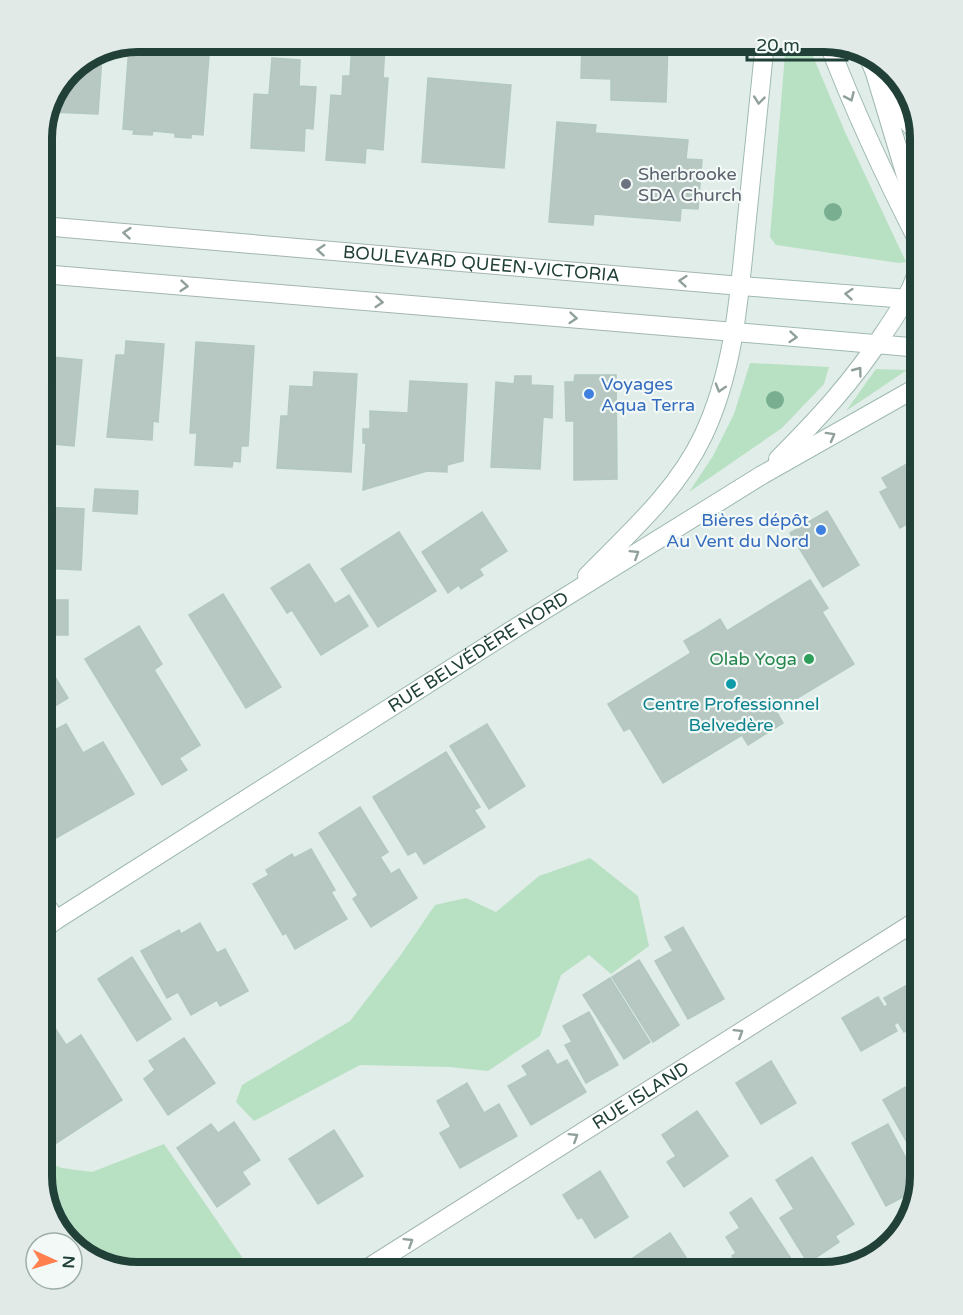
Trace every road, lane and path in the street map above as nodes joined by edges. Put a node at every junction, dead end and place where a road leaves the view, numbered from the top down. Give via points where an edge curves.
1 (764, 53) edge
2 (832, 53) edge
3 (873, 67) edge
4 (875, 73) junction
5 (909, 124) edge
6 (910, 189) edge
7 (910, 226) edge
8 (53, 227) edge
9 (53, 275) edge
10 (741, 286) junction
11 (910, 300) edge
12 (910, 305) edge
13 (735, 332) junction
14 (878, 344) junction
15 (910, 347) edge
16 (910, 391) edge
17 (762, 475) junction
18 (567, 596) junction
19 (52, 924) edge
20 (910, 925) edge
21 (377, 1262) edge

1 -> 10 main road
2 -> 7 main road
3 - 4 main road
4 - 5 main road
4 - 6 main road
10 -> 8 main road, BOULEVARD QUEEN-VICTORIA
9 -> 13 main road
11 -> 10 main road, BOULEVARD QUEEN-VICTORIA
10 - 13 main road
12 - 14 main road
13 -> 14 main road
13 -> 18 main road via 703,436 681,471 655,507
14 - 15 main road
17 -> 14 main road via 819,417
17 -> 16 main road, RUE BELVÉDÈRE NORD
18 -> 17 main road, RUE BELVÉDÈRE NORD
18 - 19 main road, RUE BELVÉDÈRE NORD
21 -> 20 main road, RUE ISLAND

